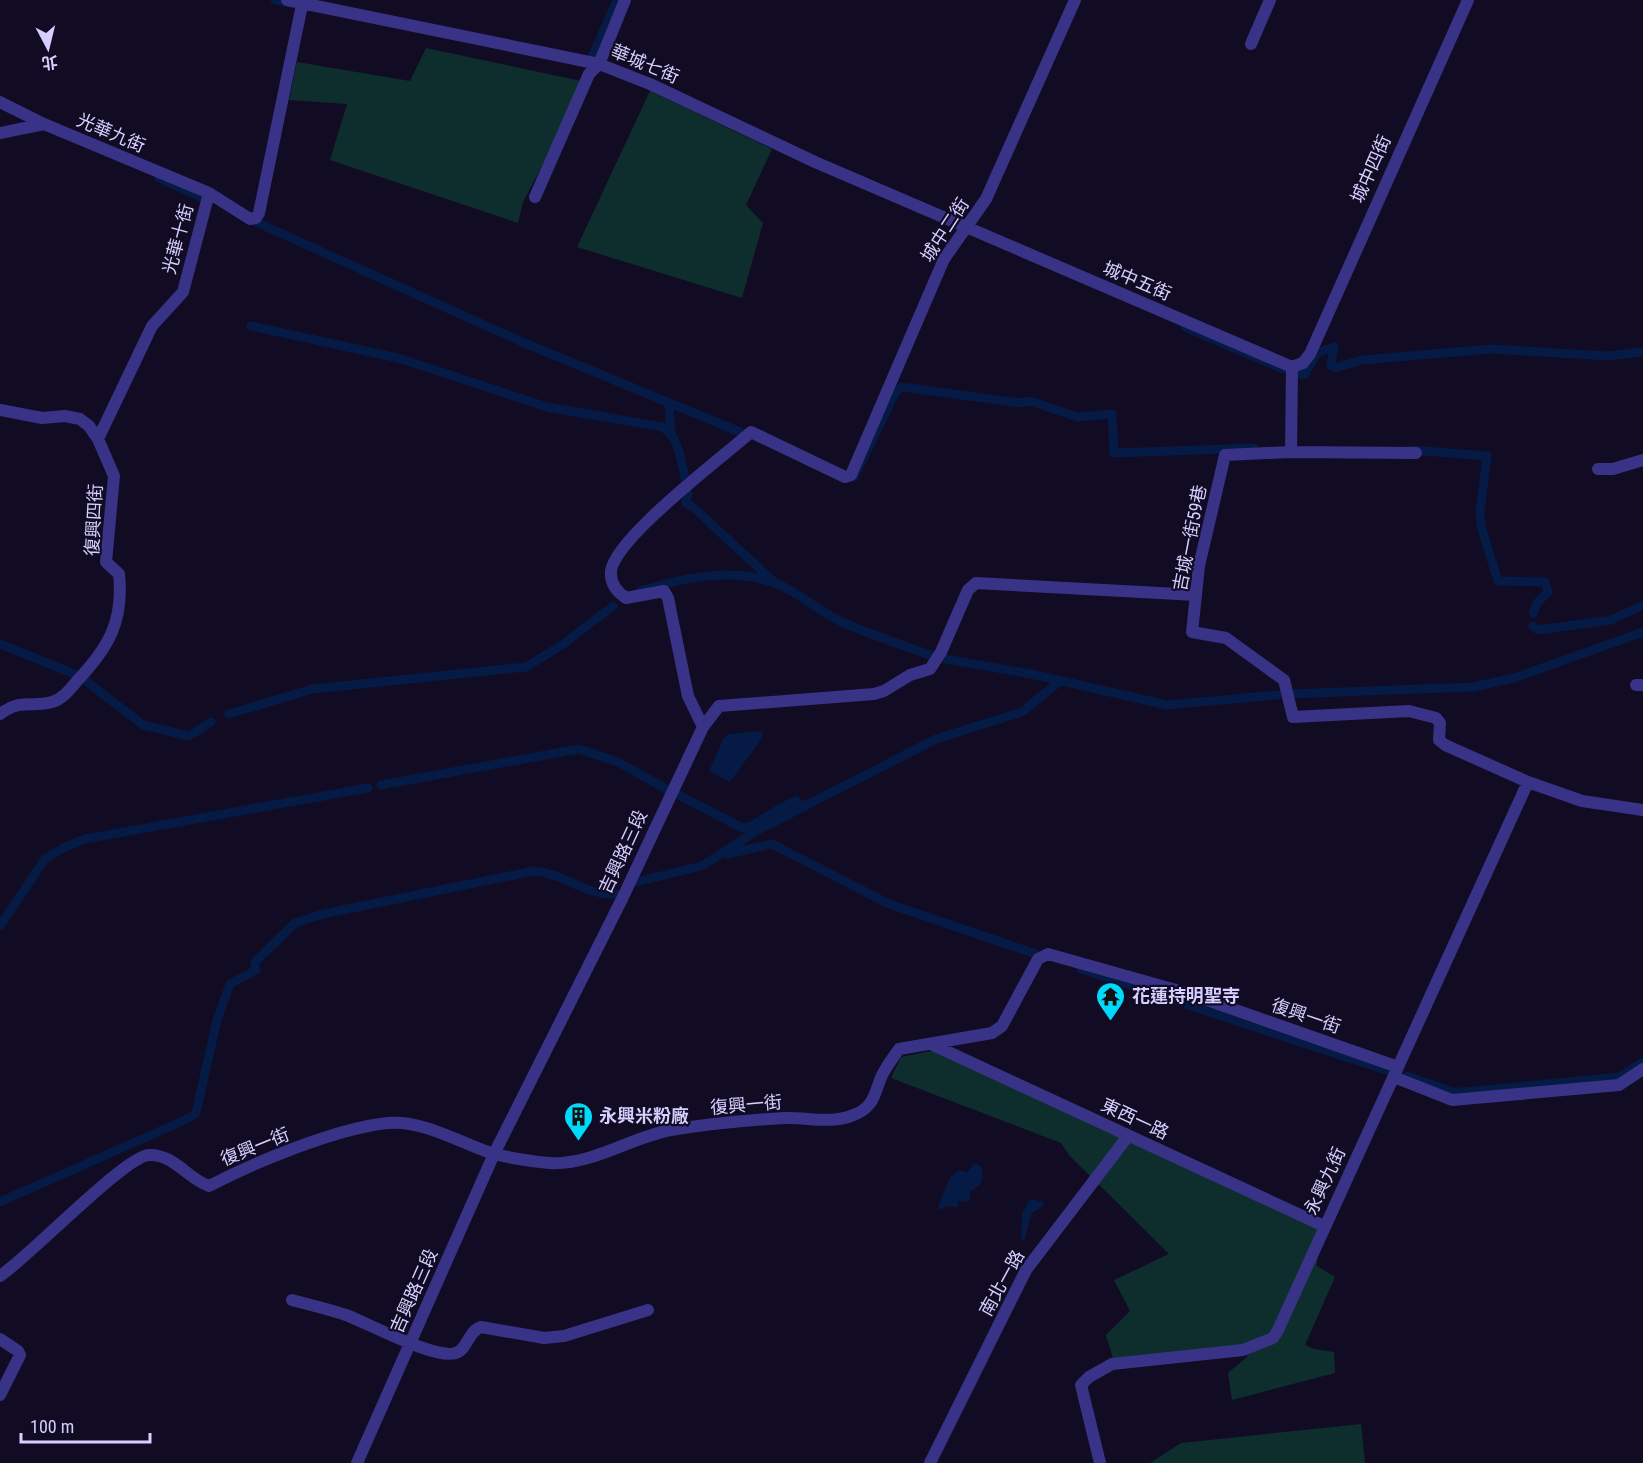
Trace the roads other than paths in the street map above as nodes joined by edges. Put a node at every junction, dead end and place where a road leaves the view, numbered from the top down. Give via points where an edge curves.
1 (287, 0) edge
2 (625, 0) edge
3 (1075, 0) edge
4 (1270, 0) edge
5 (1468, 0) edge
6 (303, 2) edge
7 (1251, 44) dead end
8 (599, 64) junction
9 (0, 102) edge
10 (44, 124) junction
11 (0, 134) edge
12 (209, 193) junction
13 (535, 197) dead end
14 (968, 227) junction
15 (1293, 367) junction
16 (0, 410) edge
17 (98, 439) junction
18 (1291, 452) junction
19 (1416, 453) dead end
20 (1643, 460) edge
21 (1598, 469) dead end
22 (1196, 595) junction
23 (0, 714) edge
24 (703, 727) junction
25 (1528, 782) junction
26 (1643, 810) edge
27 (931, 1044) junction
28 (1643, 1069) edge
29 (1396, 1072) junction
30 (1128, 1136) junction
31 (494, 1154) junction
32 (1324, 1226) junction
33 (0, 1276) edge
34 (292, 1300) dead end
35 (648, 1310) dead end
36 (0, 1339) edge
37 (410, 1344) junction
38 (0, 1395) edge
39 (360, 1462) edge
40 (930, 1463) edge
41 (1100, 1463) edge

1 - 6 street, 華城七街
2 - 8 street
3 - 14 street, 城中二街 via 986,199
4 - 7 street
5 - 15 street, 城中四街 via 1310,354
6 - 8 street, 華城七街
6 - 12 street, 光華十街 via 259,213 250,219
8 - 13 street via 589,74
8 - 14 street, 華城七街
9 - 10 street, 光華九街
10 - 11 street
10 - 12 street, 光華九街
12 - 17 street, 光華十街 via 183,292 152,326
14 - 15 street, 城中五街
14 - 24 street, 城中二街 via 944,259 850,476 751,432 635,531 611,569 618,593 626,598 664,591 688,696
15 - 18 street
16 - 17 street, 復興四街 via 80,420
17 - 23 street, 復興四街 via 114,476 106,562 119,574 120,586 112,636 100,656 62,697 51,702 22,703
18 - 19 street
18 - 22 street, 吉城一街59巷 via 1225,455
20 - 21 street
22 - 24 street, 吉興路三段 via 976,583 968,590 930,669 874,694 719,706
22 - 25 street, 吉城一街59巷 via 1192,633 1226,638 1284,680 1293,717 1409,711 1436,718 1440,723 1439,740 1445,745
24 - 31 street, 吉興路三段
25 - 26 street, 吉城一街59巷 via 1581,801
25 - 29 street, 永興九街
27 - 29 street, 復興一街 via 992,1033 1002,1026 1038,959 1048,954 1190,994
27 - 30 street, 東西一路
27 - 31 street, 復興一街 via 899,1049 880,1079 877,1096 851,1116 822,1122 786,1118 670,1131 576,1161 549,1163
28 - 29 street, 復興一街 via 1619,1085 1452,1100
29 - 32 street, 永興九街
30 - 32 street, 東西一路
30 - 40 street, 南北一路 via 1026,1270
31 - 33 street, 復興一街 via 413,1124 389,1123 352,1129 209,1186 198,1182 179,1164 150,1155 115,1175
31 - 37 street, 吉興路三段
32 - 41 street, 永興九街 via 1273,1338 1244,1350 1112,1364 1081,1385
34 - 37 street via 346,1316
35 - 37 street via 564,1336 544,1338 481,1327 455,1353
36 - 38 street via 20,1355
37 - 39 street, 吉興路三段

